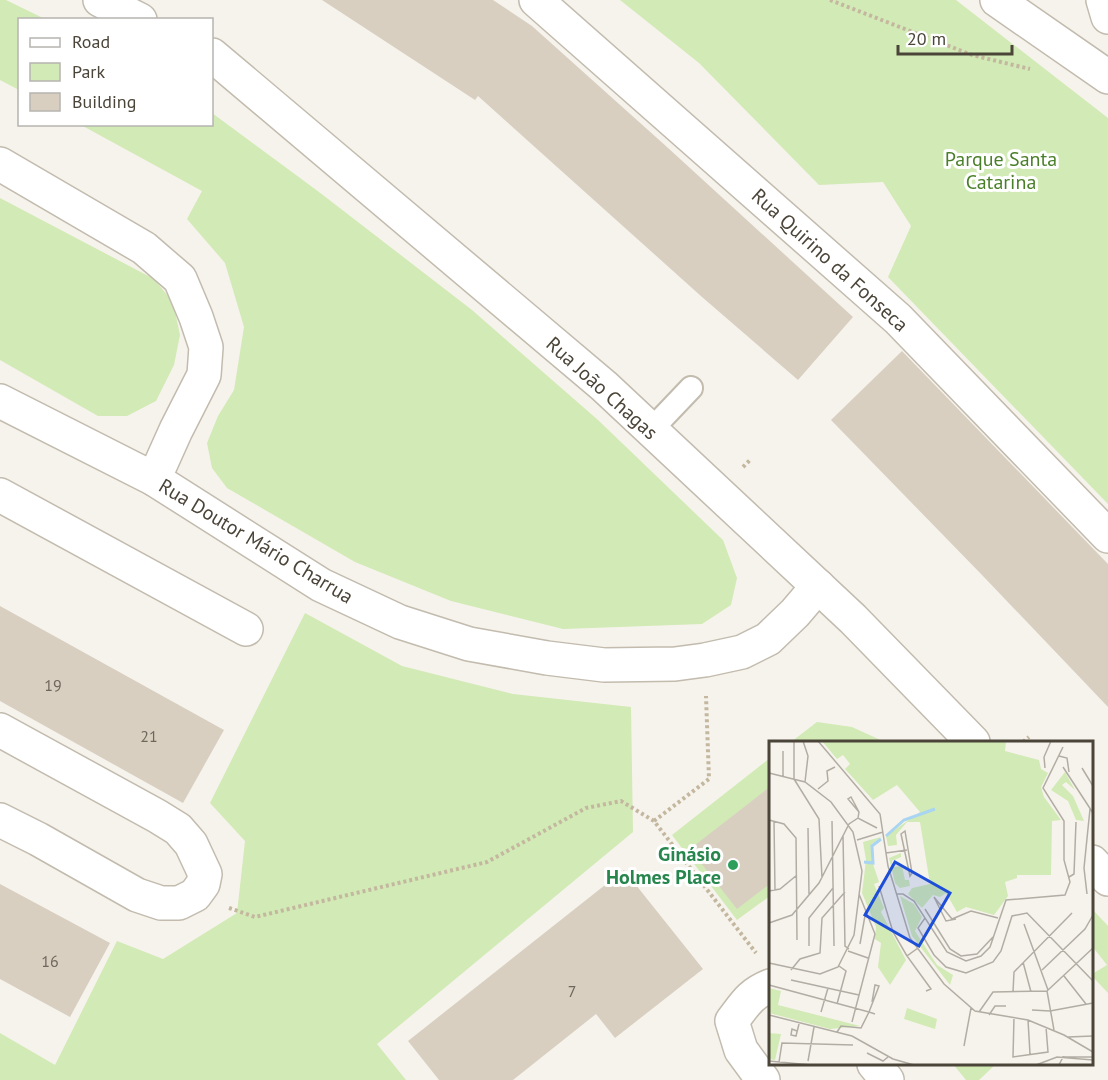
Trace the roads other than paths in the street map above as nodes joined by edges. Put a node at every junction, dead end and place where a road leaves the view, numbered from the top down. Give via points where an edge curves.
1 (100, 0) edge
2 (536, 0) edge
3 (997, 0) edge
4 (1102, 0) edge
5 (1108, 16) edge
6 (136, 18) edge
7 (213, 57) edge
8 (1108, 77) edge
9 (0, 164) edge
10 (691, 388) dead end
11 (0, 401) edge
12 (651, 430) junction
13 (154, 479) junction
14 (0, 495) edge
15 (1108, 537) edge
16 (818, 586) junction
17 (246, 629) dead end
18 (0, 729) edge
19 (972, 741) edge
20 (0, 820) edge
21 (1093, 863) edge
22 (1108, 879) edge
23 (767, 974) edge
24 (875, 1065) edge
25 (763, 1080) edge
26 (888, 1080) edge

1 - 6 street
2 - 15 street, Rua Quirino da Fonseca via 898,319
3 - 8 street
4 - 5 street
7 - 12 street, Rua João Chagas via 604,386
9 - 13 street via 144,248 180,279 206,347 204,375
10 - 12 lane
11 - 13 street, Rua Doutor Mário Charrua
12 - 16 street, Rua João Chagas
13 - 16 street, Rua Doutor Mário Charrua via 321,585 400,622 469,644 547,658 604,665 675,664 742,652 768,639
14 - 17 street
16 - 19 street, Rua João Chagas
18 - 20 street via 178,829 191,844 205,874 203,884 195,896 179,903 161,903 137,895
21 - 22 street
23 - 25 street via 732,1021 741,1050
24 - 26 street

